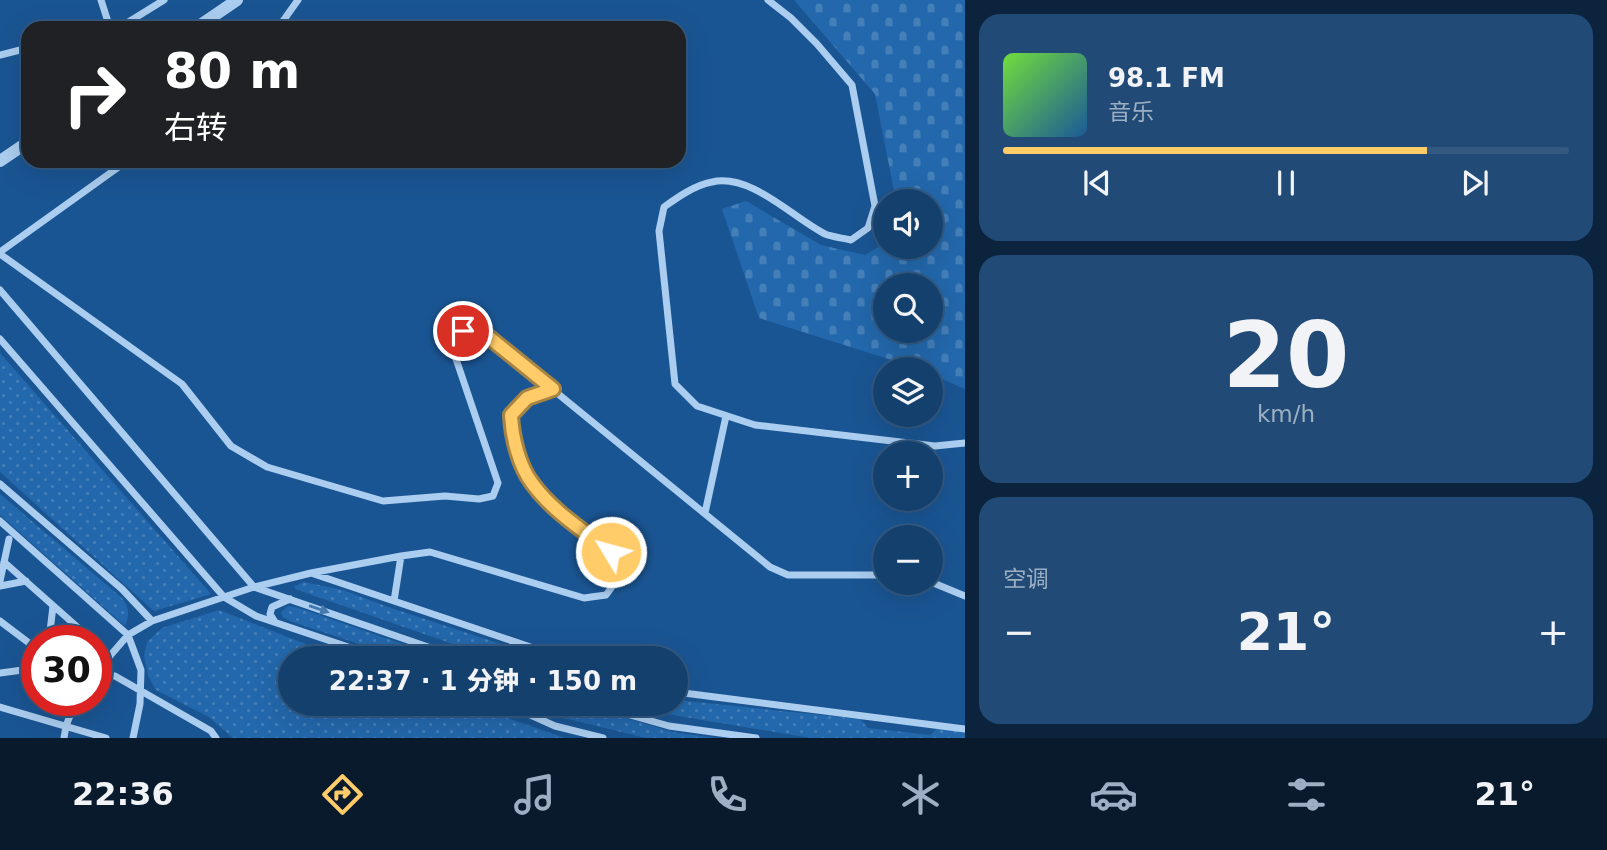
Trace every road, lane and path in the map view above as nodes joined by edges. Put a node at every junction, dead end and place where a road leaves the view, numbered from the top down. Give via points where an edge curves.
1 (100, 0) edge
2 (164, 0) edge
3 (237, 0) edge
4 (298, 0) edge
5 (768, 0) edge
6 (108, 21) edge
7 (130, 21) edge
8 (206, 21) edge
9 (283, 21) edge
10 (21, 50) edge
11 (0, 55) edge
12 (21, 147) edge
13 (0, 161) edge
14 (117, 168) edge
15 (0, 253) edge
16 (0, 290) edge
17 (0, 339) edge
18 (553, 389) junction
19 (726, 416) junction
20 (965, 443) edge
21 (0, 484) edge
22 (705, 513) junction
23 (0, 520) edge
24 (12, 537) junction
25 (0, 545) edge
26 (401, 556) junction
27 (4, 562) junction
28 (311, 573) junction
29 (873, 575) edge
30 (26, 581) junction
31 (0, 583) edge
32 (254, 587) junction
33 (943, 587) edge
34 (965, 596) edge
35 (224, 597) junction
36 (290, 599) junction
37 (394, 601) junction
38 (53, 606) junction
39 (0, 621) edge
40 (152, 621) junction
41 (276, 622) junction
42 (51, 625) edge
43 (75, 625) edge
44 (128, 635) junction
45 (21, 637) edge
46 (346, 646) edge
47 (425, 646) edge
48 (527, 646) edge
49 (112, 654) edge
50 (21, 670) edge
51 (0, 673) edge
52 (112, 676) edge
53 (141, 693) junction
54 (688, 694) edge
55 (0, 707) edge
56 (70, 716) edge
57 (533, 716) edge
58 (634, 716) edge
59 (66, 726) junction
60 (965, 729) edge
61 (64, 738) edge
62 (106, 738) edge
63 (133, 738) edge
64 (216, 738) edge
65 (603, 738) edge
66 (756, 738) edge

1 - 6 street
2 - 7 street
3 - 8 street
4 - 9 street
5 - 19 street via 817,44 852,85 875,206 869,228 851,240 827,235 736,182 713,181 664,208 659,231 676,384 697,406
10 - 11 street
12 - 13 street
14 - 15 street
15 - 18 street via 182,384 231,446 267,467 383,501 493,496 498,483 453,350 463,331 475,326
16 - 32 street
17 - 35 street
18 - 22 street
18 - 26 street via 527,398 511,415 513,439 531,482 568,520 611,552 620,576 606,595 584,598 430,552
19 - 20 street via 755,425 935,446
19 - 22 street
21 - 40 street via 122,589
22 - 29 street via 770,566 788,575
23 - 24 street
24 - 25 street
24 - 27 street
24 - 44 street
26 - 28 street
26 - 37 street
27 - 30 street
27 - 31 street
28 - 32 street
28 - 37 street
30 - 31 street
30 - 38 street
32 - 35 street
32 - 36 street
33 - 34 street
35 - 40 street
35 - 41 street
36 - 41 street via 272,607 270,614
36 -> 47 street
37 - 48 street
38 - 42 street
38 - 43 street
39 - 45 street
40 - 44 street
41 - 46 street
44 - 49 street
44 - 53 street via 141,670
50 - 51 street
52 - 53 street
53 - 63 street
53 - 64 street via 211,730
54 - 60 street
55 - 59 street
56 - 59 street
57 - 65 street
58 - 66 street via 669,726
59 - 61 street
59 - 62 street

